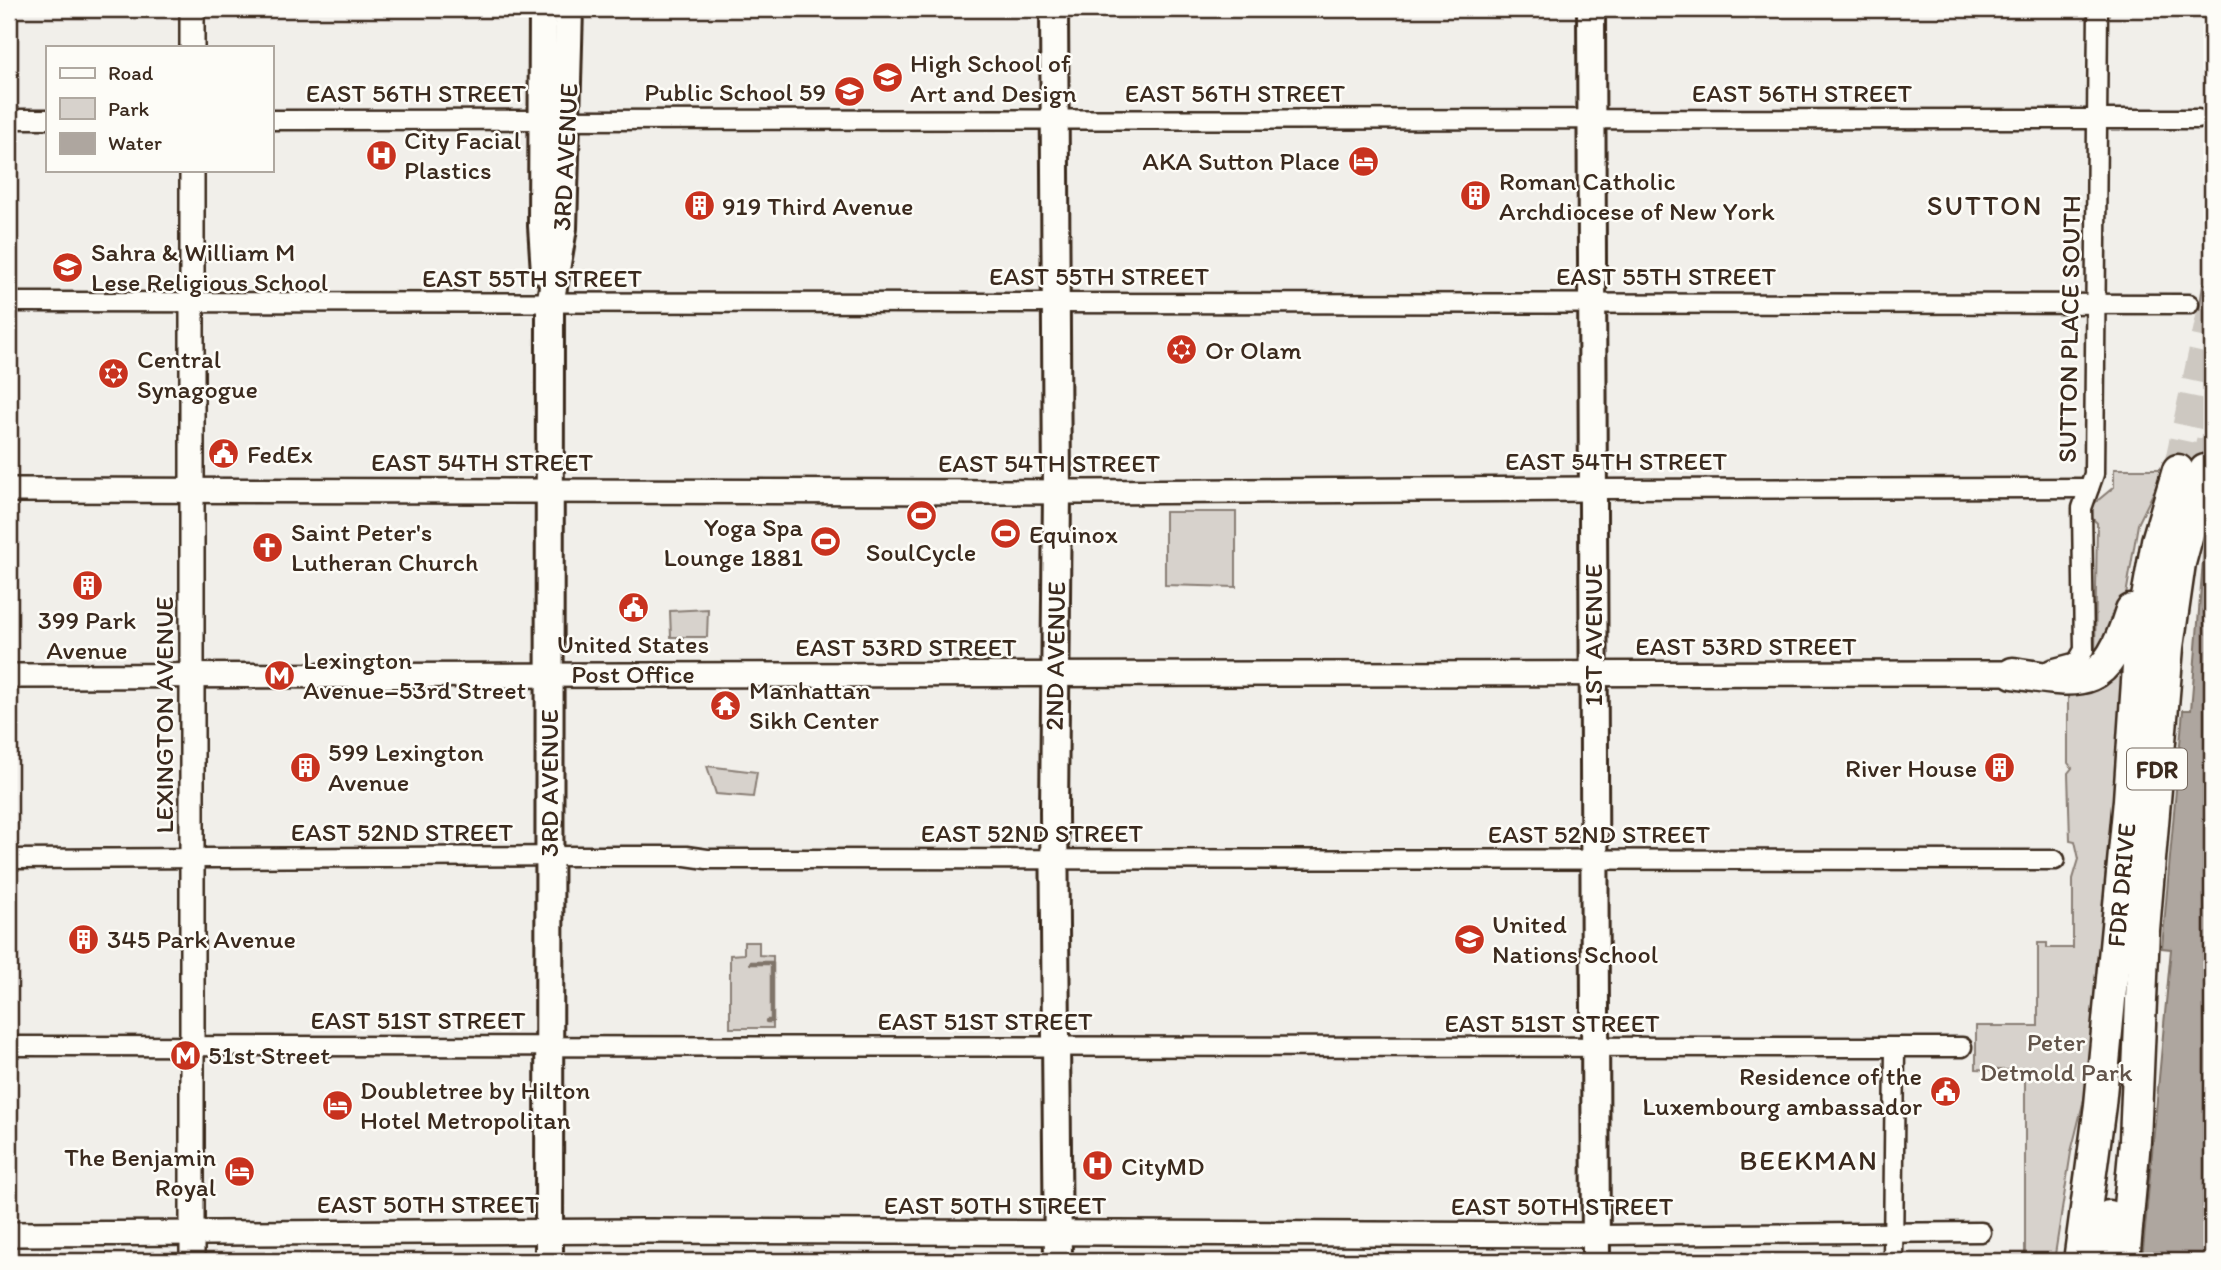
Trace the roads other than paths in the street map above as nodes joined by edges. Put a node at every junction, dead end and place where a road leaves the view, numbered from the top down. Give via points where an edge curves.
1 (192, 9) edge
2 (543, 9) edge
3 (569, 9) edge
4 (1054, 9) edge
5 (1591, 9) edge
6 (2098, 9) edge
7 (192, 46) edge
8 (1054, 118) junction
9 (9, 119) edge
10 (46, 119) edge
11 (556, 119) junction
12 (1592, 119) junction
13 (2098, 119) junction
14 (2198, 119) dead end
15 (273, 120) edge
16 (192, 172) edge
17 (9, 302) edge
18 (192, 302) junction
19 (1053, 302) junction
20 (1592, 302) junction
21 (2097, 304) junction
22 (2189, 304) dead end
23 (550, 305) junction
24 (2089, 488) junction
25 (550, 489) junction
26 (1593, 489) junction
27 (9, 490) edge
28 (193, 491) junction
29 (1056, 492) junction
30 (2153, 559) junction
31 (2013, 673) junction
32 (1592, 675) junction
33 (9, 676) edge
34 (192, 676) junction
35 (549, 676) junction
36 (1054, 676) junction
37 (549, 857) junction
38 (9, 859) edge
39 (1054, 859) junction
40 (192, 860) junction
41 (2055, 860) dead end
42 (1593, 861) junction
43 (9, 1046) edge
44 (192, 1046) junction
45 (549, 1047) junction
46 (1962, 1047) dead end
47 (1058, 1048) junction
48 (1895, 1048) junction
49 (1592, 1049) junction
50 (2137, 1071) junction
51 (2094, 1157) junction
52 (549, 1232) junction
53 (1981, 1232) dead end
54 (192, 1233) junction
55 (1058, 1233) junction
56 (1894, 1233) junction
57 (9, 1234) edge
58 (1596, 1235) junction
59 (192, 1261) edge
60 (549, 1261) edge
61 (1058, 1261) edge
62 (1596, 1261) edge
63 (1893, 1261) edge
64 (2063, 1261) edge
65 (2079, 1261) edge
66 (2103, 1261) edge
67 (2124, 1261) edge

1 - 7 main road
2 - 11 main road, 3RD AVENUE
3 - 11 main road, 3RD AVENUE
4 - 8 main road, 2ND AVENUE
5 - 12 main road, 1ST AVENUE
6 - 13 street, SUTTON PLACE SOUTH
8 - 11 street, EAST 56TH STREET
8 - 12 street, EAST 56TH STREET
8 - 19 main road, 2ND AVENUE
9 - 10 street
11 - 15 street, EAST 56TH STREET
11 - 23 main road, 3RD AVENUE via 542,226
12 - 13 street, EAST 56TH STREET
12 - 20 main road, 1ST AVENUE
13 - 14 street, EAST 56TH STREET
13 - 21 street, SUTTON PLACE SOUTH
16 - 18 main road, LEXINGTON AVENUE
17 - 18 street, EAST 55TH STREET
18 - 23 street, EAST 55TH STREET
18 - 28 main road, LEXINGTON AVENUE
19 - 20 street, EAST 55TH STREET
19 - 23 street, EAST 55TH STREET
19 - 29 main road, 2ND AVENUE
20 - 21 street, EAST 55TH STREET
20 - 26 main road, 1ST AVENUE
21 - 22 street, EAST 55TH STREET
21 - 24 street, SUTTON PLACE SOUTH via 2094,474
23 - 25 main road, 3RD AVENUE
24 - 26 street, EAST 54TH STREET
24 - 31 street, SUTTON PLACE SOUTH via 2082,508 2082,657 2067,666
25 - 28 main road, EAST 54TH STREET
25 - 29 main road, EAST 54TH STREET
25 - 35 main road, 3RD AVENUE
26 - 29 main road, EAST 54TH STREET
26 - 32 main road, 1ST AVENUE
27 - 28 main road, EAST 54TH STREET
28 - 34 main road, LEXINGTON AVENUE
29 - 36 main road, 2ND AVENUE
30 - 31 highway via 2119,648 2101,670 2071,680
30 - 50 highway, FDR DRIVE / FDR via 2192,470 2171,617 2144,930
30 - 51 highway, FDR DRIVE / FDR via 2138,651 2129,800
31 - 32 main road, EAST 53RD STREET
32 - 36 main road, EAST 53RD STREET
32 - 42 main road, 1ST AVENUE
33 - 34 main road, EAST 53RD STREET
34 - 35 main road, EAST 53RD STREET
34 - 40 main road, LEXINGTON AVENUE
35 - 36 main road, EAST 53RD STREET
35 - 37 main road, 3RD AVENUE
36 - 39 main road, 2ND AVENUE
37 - 39 street, EAST 52ND STREET
37 - 40 street, EAST 52ND STREET
37 - 45 main road, 3RD AVENUE
38 - 40 street, EAST 52ND STREET
39 - 42 street, EAST 52ND STREET
39 - 47 main road, 2ND AVENUE
40 - 44 main road, LEXINGTON AVENUE
41 - 42 street, EAST 52ND STREET
42 - 49 main road, 1ST AVENUE
43 - 44 street, EAST 51ST STREET
44 - 45 street, EAST 51ST STREET
44 - 54 main road, LEXINGTON AVENUE
45 - 47 street, EAST 51ST STREET
45 - 52 main road, 3RD AVENUE
46 - 48 street, EAST 51ST STREET
47 - 49 street, EAST 51ST STREET
47 - 55 main road, 2ND AVENUE
48 - 49 street, EAST 51ST STREET
48 - 56 street
49 - 58 main road, 1ST AVENUE
50 - 66 highway via 2120,1140
50 - 67 highway, FDR DRIVE / FDR
51 - 64 highway via 2075,1205
51 - 65 highway, FDR DRIVE / FDR
52 - 54 main road, EAST 50TH STREET
52 - 55 main road, EAST 50TH STREET
52 - 60 main road, 3RD AVENUE
53 - 56 street, EAST 50TH STREET
54 - 57 main road, EAST 50TH STREET
54 - 59 main road, LEXINGTON AVENUE
55 - 58 main road, EAST 50TH STREET
55 - 61 main road, 2ND AVENUE
56 - 58 street, EAST 50TH STREET
56 - 63 street
58 - 62 main road, 1ST AVENUE

